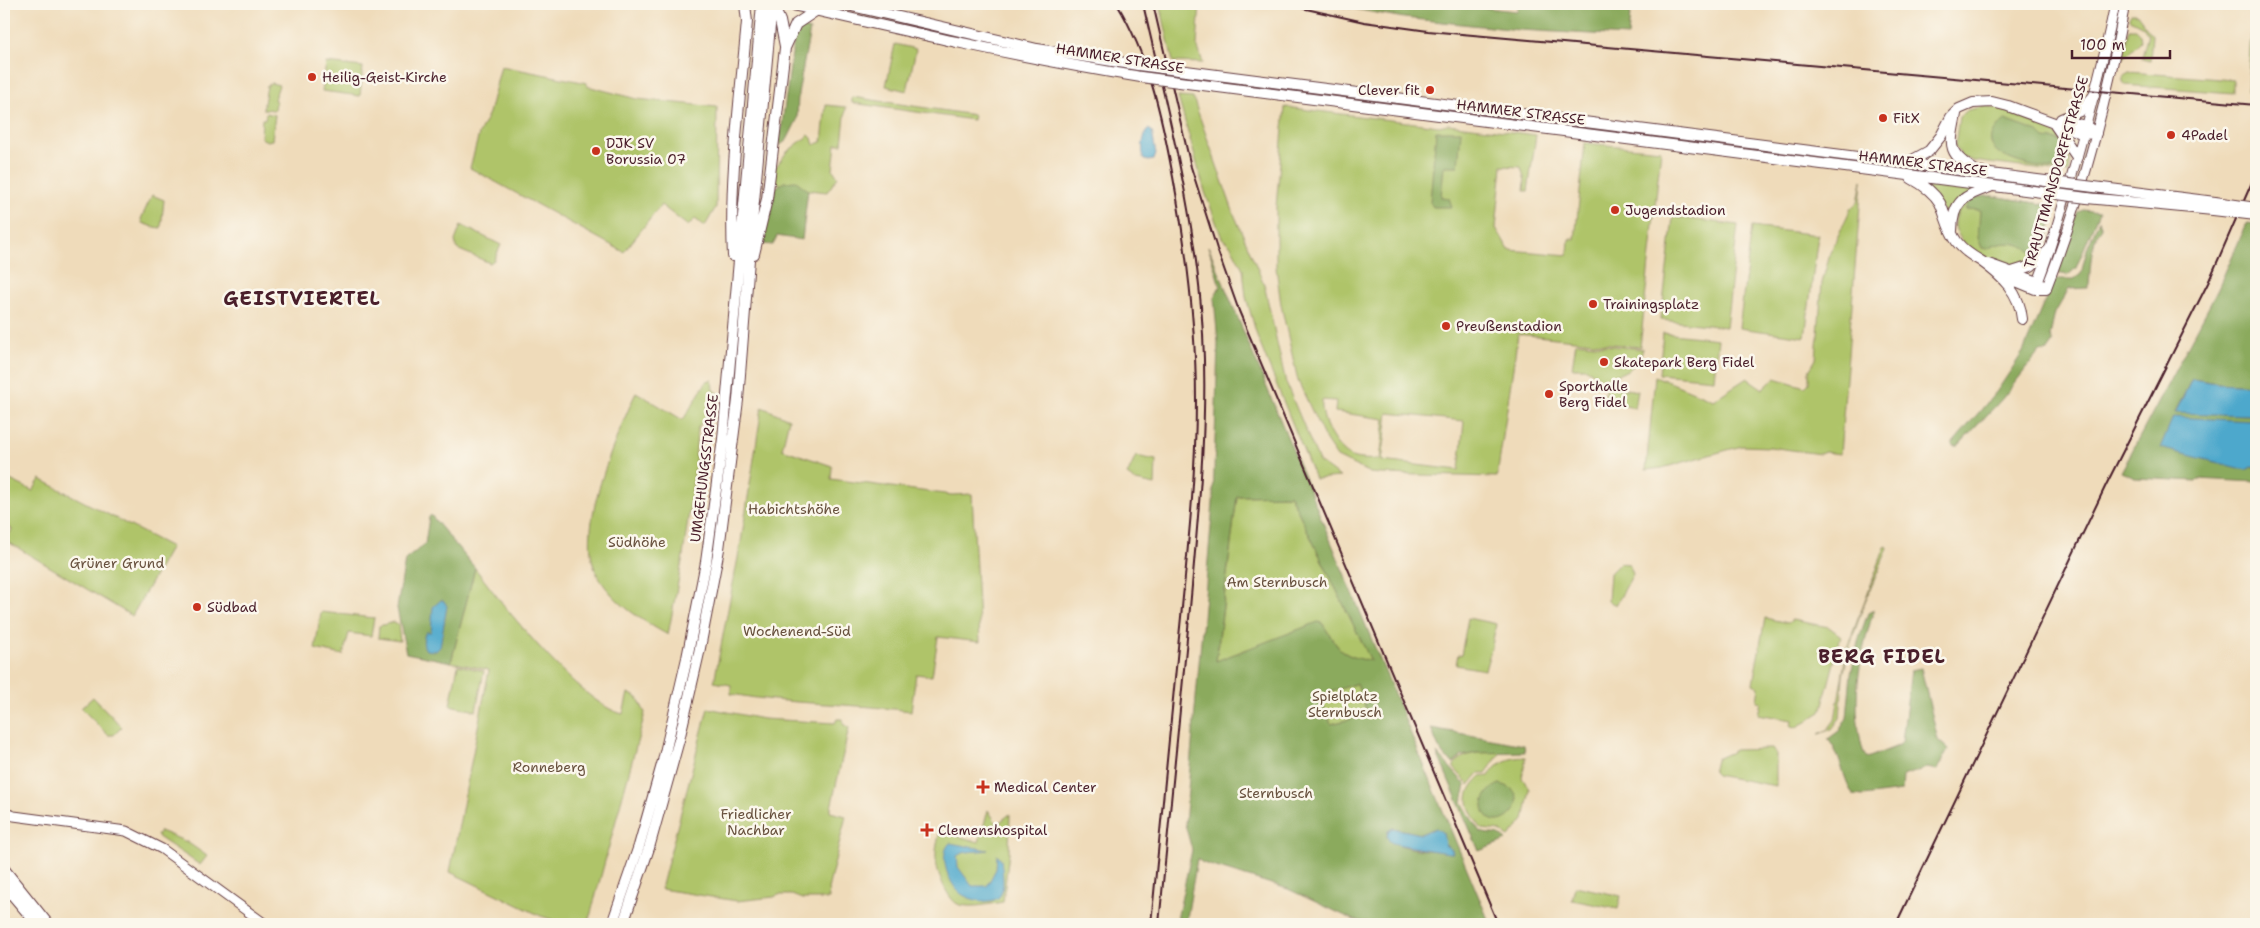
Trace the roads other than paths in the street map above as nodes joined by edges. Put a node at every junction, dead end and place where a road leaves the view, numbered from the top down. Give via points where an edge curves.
1 (745, 4) edge
2 (761, 4) edge
3 (773, 4) edge
4 (788, 4) edge
5 (843, 4) edge
6 (2114, 4) edge
7 (2125, 4) edge
8 (817, 10) junction
9 (749, 19) junction
10 (785, 48) junction
11 (2094, 96) junction
12 (1956, 112) junction
13 (2056, 122) junction
14 (2085, 130) junction
15 (2096, 133) junction
16 (2077, 157) junction
17 (1907, 163) junction
18 (1979, 173) junction
19 (1906, 175) junction
20 (1992, 186) junction
21 (2214, 206) junction
22 (2256, 208) edge
23 (2256, 216) edge
24 (1952, 234) junction
25 (2049, 250) junction
26 (1982, 262) junction
27 (2012, 272) junction
28 (1995, 273) junction
29 (2037, 285) junction
30 (735, 286) junction
31 (746, 287) junction
32 (2046, 289) joint
33 (2022, 319) dead end
34 (4, 812) edge
35 (4, 869) edge
36 (4, 885) edge
37 (37, 924) edge
38 (48, 924) edge
39 (265, 924) edge
40 (612, 924) edge
41 (623, 924) edge

1 - 9 main road
2 - 9 main road
2 - 30 main road, UMGEHUNGSSTRASSE
3 - 10 main road
3 - 31 main road, UMGEHUNGSSTRASSE
4 - 8 main road, HAMMER STRASSE
5 - 17 main road, HAMMER STRASSE, bridge via 1097,60
6 - 11 main road, TRAUTTMANSDORFFSTRASSE
7 - 15 main road, TRAUTTMANSDORFFSTRASSE
8 - 10 main road via 796,24
8 - 19 main road, HAMMER STRASSE, bridge via 1076,67 1141,77
9 - 30 main road via 731,205
10 - 31 main road via 767,199
11 - 13 main road via 2080,111
11 - 14 main road, TRAUTTMANSDORFFSTRASSE
12 - 13 main road via 1972,103 1992,102
12 - 17 main road via 1929,151
12 - 18 main road via 1951,133 1952,146 1959,159
13 - 14 main road
13 - 16 main road
14 - 15 main road
14 - 16 main road, TRAUTTMANSDORFFSTRASSE
15 - 32 main road, TRAUTTMANSDORFFSTRASSE
16 - 25 main road, TRAUTTMANSDORFFSTRASSE
17 - 18 main road, HAMMER STRASSE
18 - 21 main road, HAMMER STRASSE, bridge
19 - 20 main road, HAMMER STRASSE
19 - 24 main road via 1924,185 1940,203
20 - 21 main road, HAMMER STRASSE, bridge via 2098,200
20 - 24 main road via 1961,200 1954,212
21 - 22 main road, HAMMER STRASSE, bridge
21 - 23 main road, HAMMER STRASSE, bridge
24 - 26 main road via 1963,248
25 - 27 main road via 2030,266
25 - 29 main road, TRAUTTMANSDORFFSTRASSE
26 - 27 main road
26 - 28 main road
27 - 29 main road
28 - 29 main road
28 - 33 main road via 2016,295
29 - 32 main road
30 - 40 main road, UMGEHUNGSSTRASSE via 723,439 700,596 663,761
31 - 41 main road, UMGEHUNGSSTRASSE via 724,520 707,614 665,794
34 - 39 main road via 126,831 162,849
35 - 38 main road
36 - 37 main road

